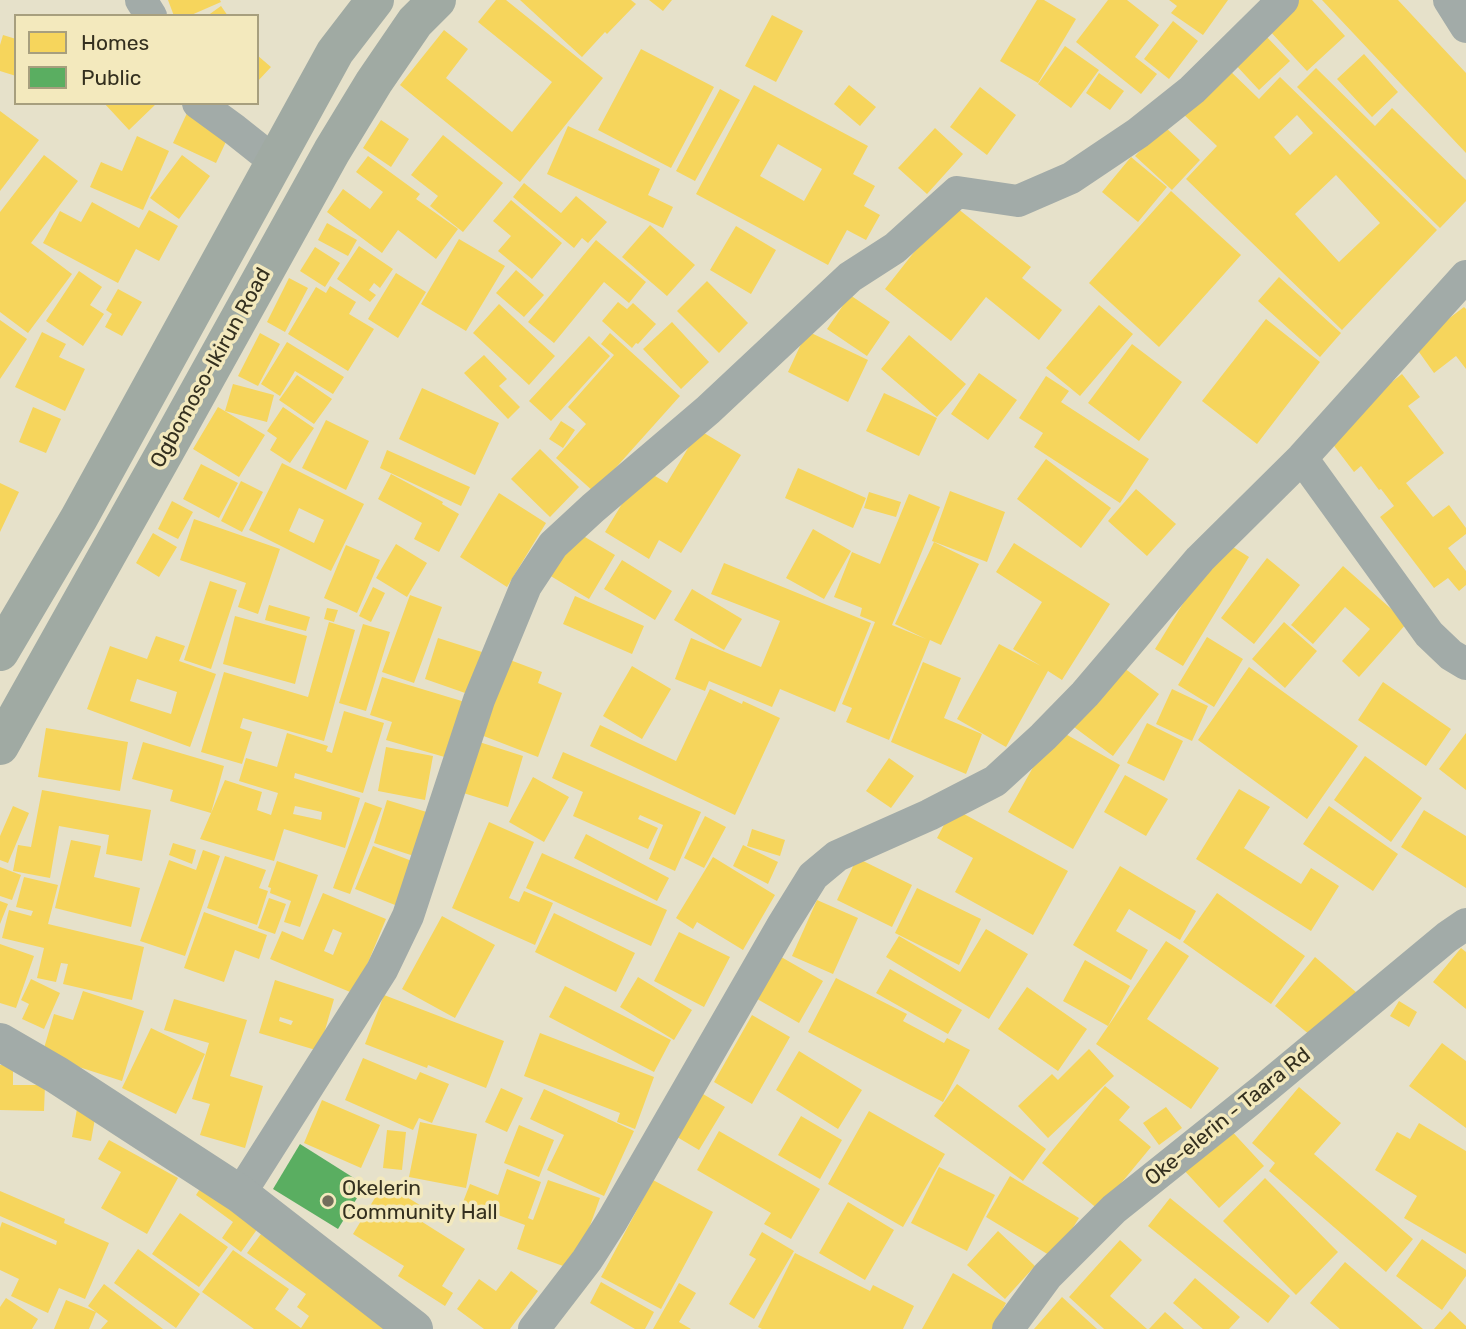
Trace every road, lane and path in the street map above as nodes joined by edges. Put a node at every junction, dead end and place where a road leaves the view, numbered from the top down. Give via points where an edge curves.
1 (374, 0) edge
2 (437, 0) edge
3 (1283, 0) edge
4 (1449, 0) edge
5 (1466, 27) edge
6 (201, 105) edge
7 (274, 161) junction
8 (1466, 276) edge
9 (1302, 458) junction
10 (0, 652) edge
11 (1466, 664) edge
12 (0, 746) edge
13 (1466, 924) edge
14 (0, 1042) edge
15 (240, 1194) junction
16 (414, 1329) edge
17 (534, 1329) edge
18 (1008, 1329) edge

1 - 7 main road, Ogbomoso-Ikirun Road via 335,52
2 - 12 main road, Ogbomoso-Ikirun Road via 415,22 331,151
3 - 15 street via 1192,90 1071,178 1018,201 957,192 895,248 850,277 708,410 553,545 526,586 479,700 408,916 382,970
4 - 5 street
6 - 7 street
7 - 10 main road, Ogbomoso-Ikirun Road via 79,518
8 - 9 street
9 - 11 street via 1429,634
9 - 17 street via 1200,559 1085,694 995,781 837,856 813,876 612,1221
13 - 18 street, Oke-elerin - Taara Rd via 1114,1209 1047,1276
14 - 15 street
15 - 16 street

